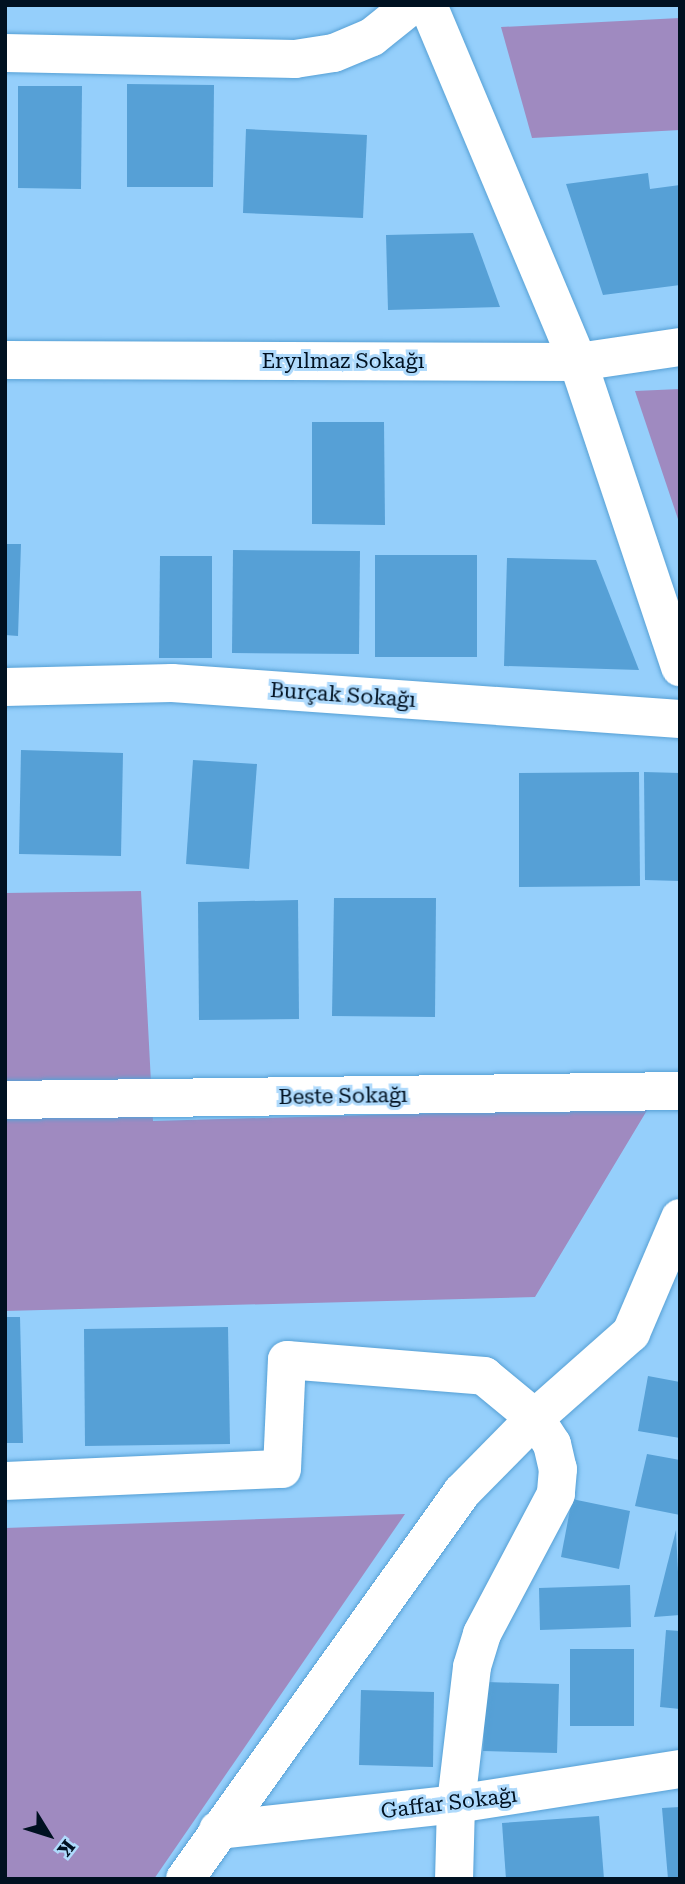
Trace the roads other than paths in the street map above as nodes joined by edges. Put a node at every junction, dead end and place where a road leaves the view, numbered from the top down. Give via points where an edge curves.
1 (412, 5) edge
2 (428, 5) edge
3 (5, 53) edge
4 (680, 347) edge
5 (5, 360) edge
6 (578, 362) junction
7 (680, 667) edge
8 (5, 687) edge
9 (680, 719) edge
10 (680, 1091) edge
11 (5, 1100) edge
12 (680, 1218) edge
13 (535, 1419) junction
14 (5, 1481) edge
15 (680, 1769) edge
16 (456, 1804) junction
17 (218, 1830) junction
18 (185, 1879) edge
19 (454, 1879) edge

1 - 3 street via 372,37 334,53 295,59
2 - 6 street
4 - 6 street, Eryılmaz Sokağı
5 - 6 street, Eryılmaz Sokağı
6 - 7 street
8 - 9 street, Burçak Sokağı via 172,683
10 - 11 street, Beste Sokağı
12 - 13 street via 631,1333
13 - 14 street via 484,1376 287,1360 282,1469
13 - 16 street via 552,1444 558,1469 556,1494 482,1634 465,1710
13 - 17 street via 462,1492 427,1535
15 - 16 street, Gaffar Sokağı
16 - 17 street, Gaffar Sokağı
16 - 19 street
17 - 18 street

